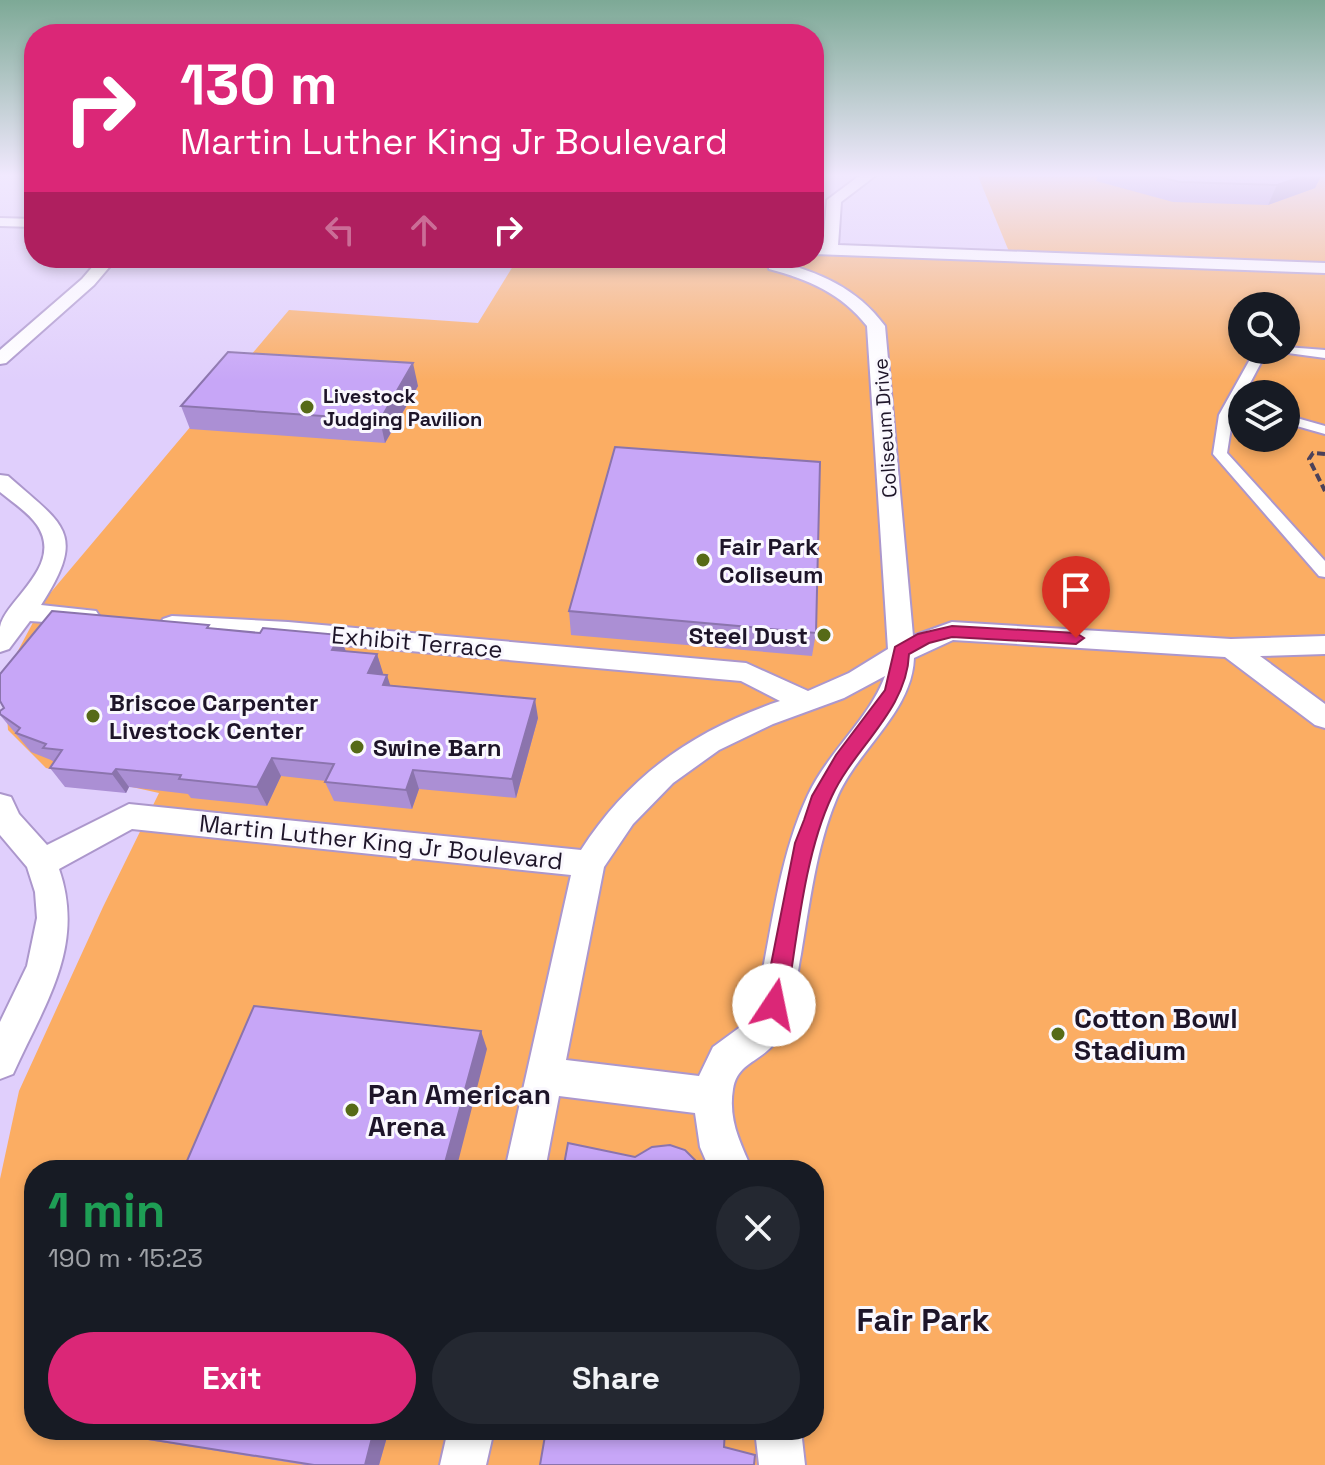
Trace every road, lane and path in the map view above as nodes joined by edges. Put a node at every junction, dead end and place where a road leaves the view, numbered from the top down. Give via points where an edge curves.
1 (824, 250) edge
2 (100, 268) edge
3 (784, 268) edge
4 (1325, 268) edge
5 (1300, 352) edge
6 (1325, 354) edge
7 (0, 359) edge
8 (1228, 423) edge
9 (1300, 423) edge
10 (1325, 430) edge
11 (0, 481) edge
12 (1325, 572) edge
13 (21, 612) junction
14 (115, 620) edge
15 (147, 622) edge
16 (0, 643) edge
17 (1325, 645) edge
18 (1231, 648) junction
19 (901, 651) junction
20 (806, 702) junction
21 (1325, 718) edge
22 (0, 806) edge
23 (42, 863) junction
24 (589, 864) junction
25 (0, 1061) edge
26 (545, 1076) junction
27 (714, 1097) junction
28 (527, 1160) edge
29 (727, 1160) edge
30 (469, 1440) edge
31 (779, 1440) edge
32 (463, 1465) edge
33 (782, 1465) edge

1 - 4 street
2 - 7 street
3 - 19 street, Coliseum Drive via 831,286 861,307 876,326
5 - 6 street
8 - 12 street via 1218,441 1220,454
9 - 10 street
11 - 13 street via 47,522 58,551 52,569
13 - 14 street
13 - 16 street
15 - 20 street, Exhibit Terrace via 746,672
17 - 18 street, Martin Luther King Jr Boulevard
18 - 19 street, Martin Luther King Jr Boulevard via 952,631
18 - 21 street
19 - 20 street, Martin Luther King Jr Boulevard via 868,675
19 - 27 street, Coliseum Drive via 893,692 842,761 813,820 767,1023 722,1064
20 - 24 street, Martin Luther King Jr Boulevard via 724,733 664,772 635,797
22 - 23 street via 4,820
23 - 24 street, Martin Luther King Jr Boulevard via 129,816
23 - 25 street via 53,941
24 - 26 street
26 - 27 street
26 - 28 street
27 - 29 street via 715,1135
30 - 32 street
31 - 33 street

